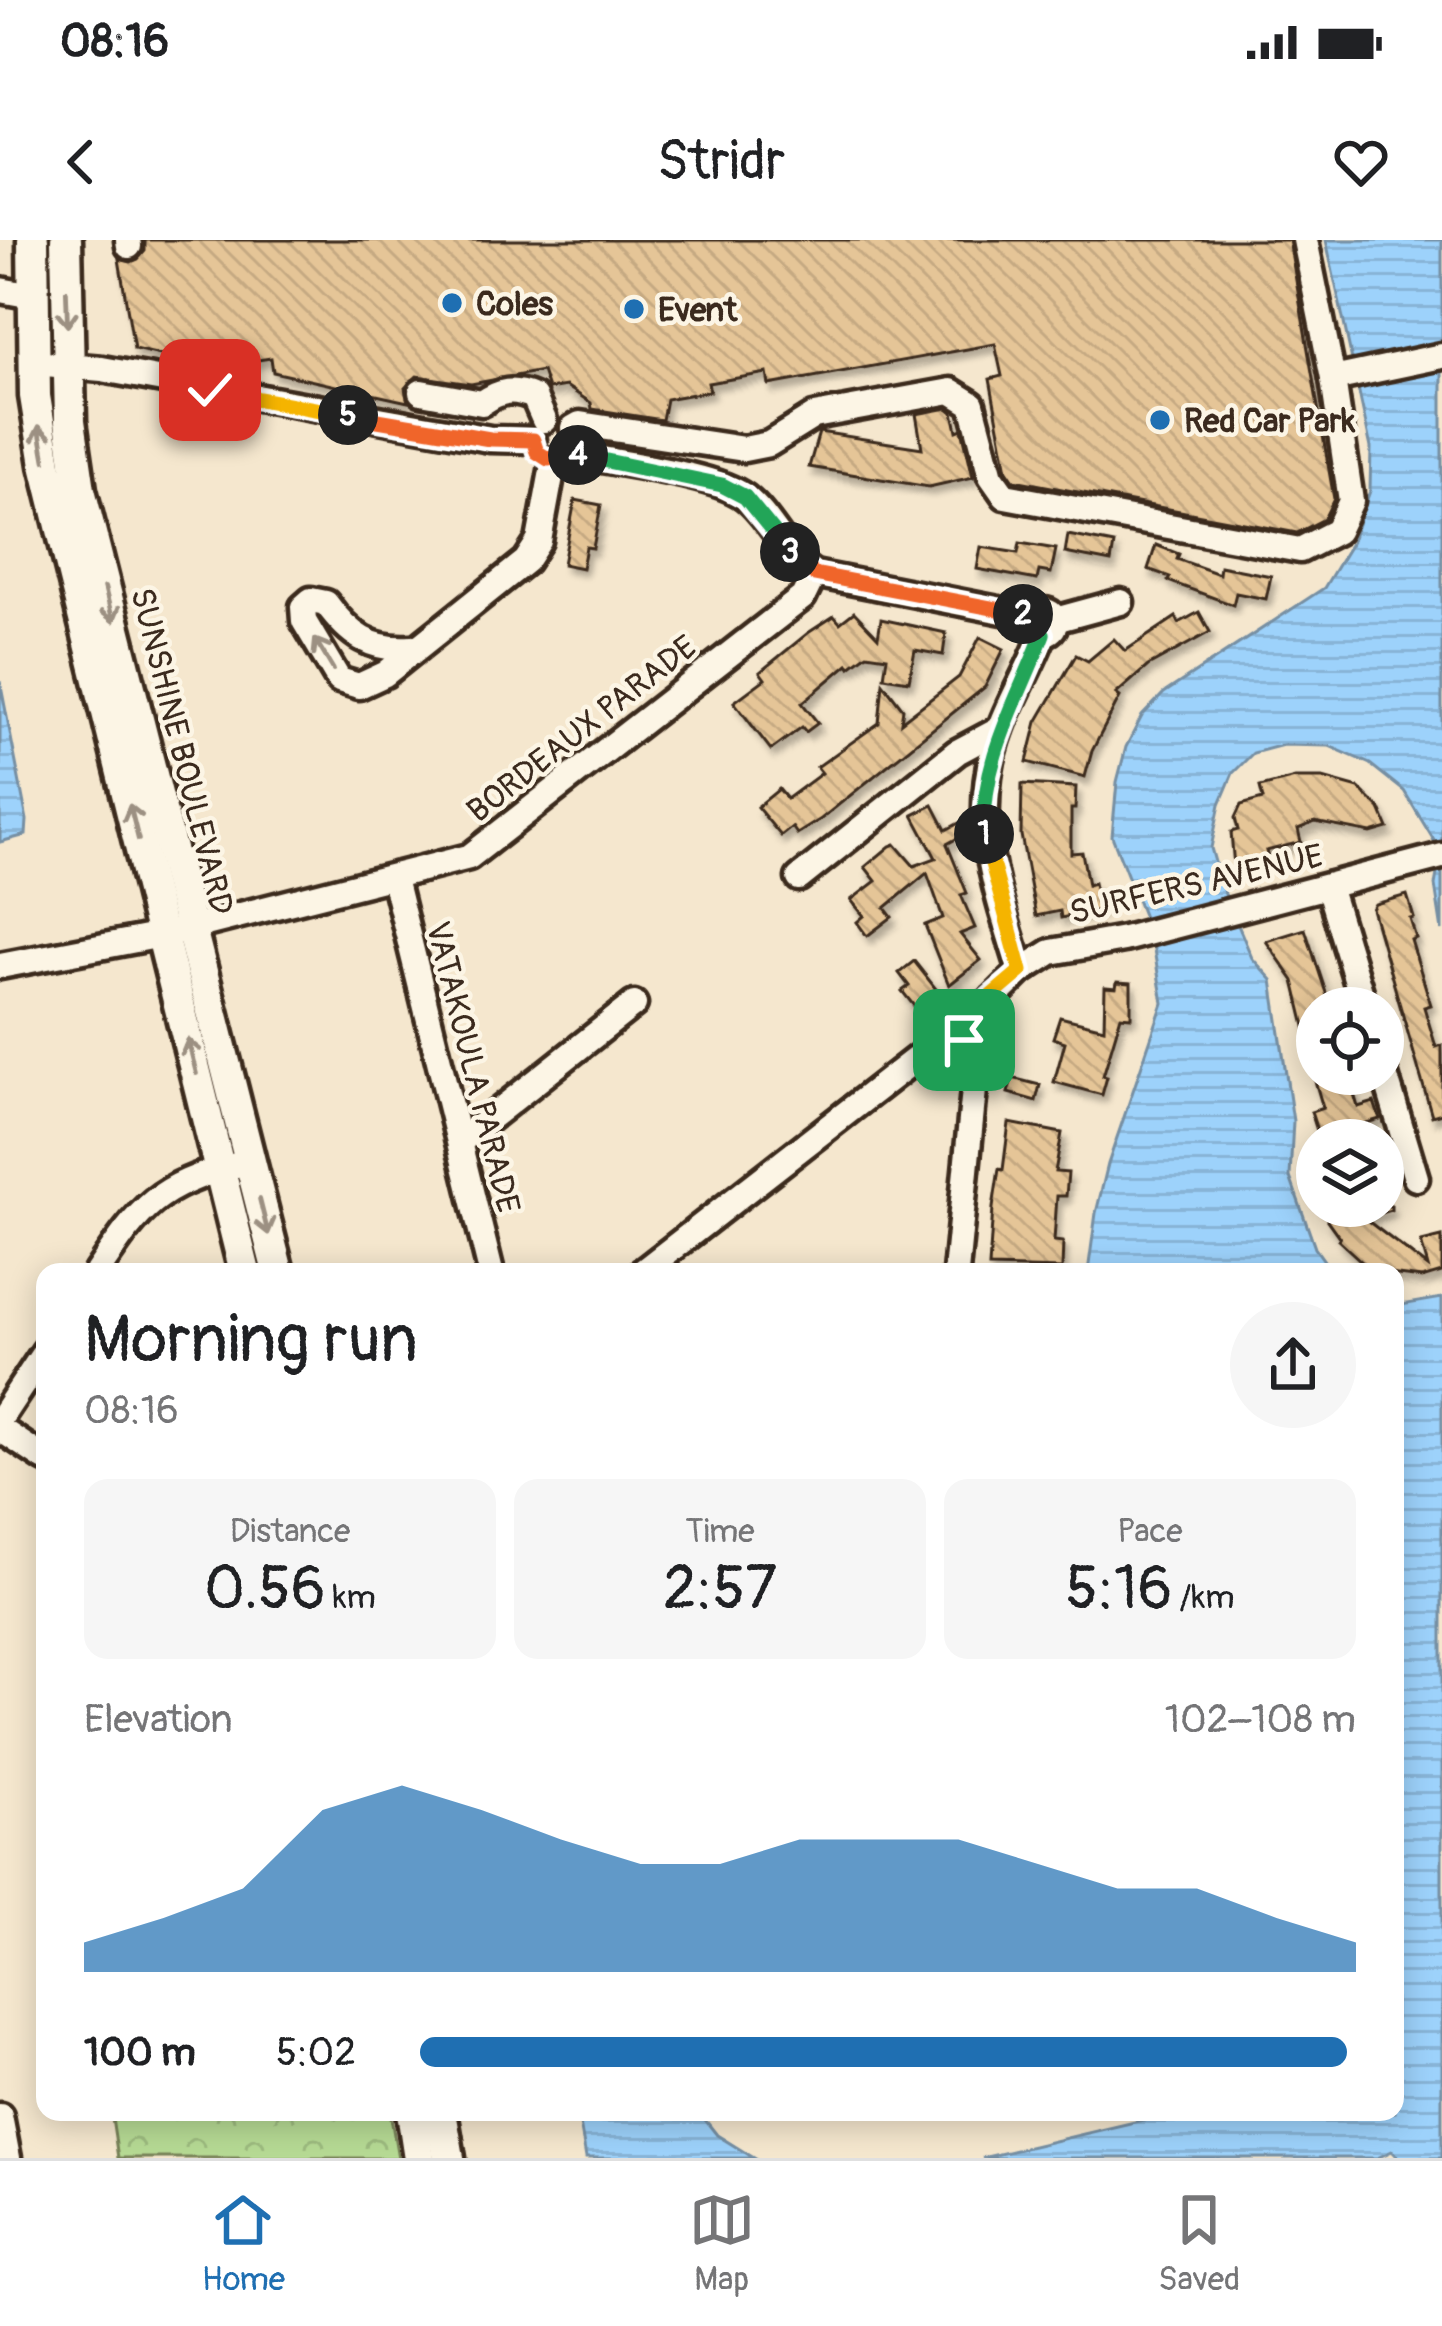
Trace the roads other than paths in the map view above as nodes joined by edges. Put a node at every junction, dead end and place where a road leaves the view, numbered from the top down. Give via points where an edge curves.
1 (33, 240) edge
2 (1304, 240) edge
3 (67, 244) edge
4 (0, 290) edge
5 (33, 296) junction
6 (1442, 356) edge
7 (34, 363) junction
8 (69, 366) junction
9 (1342, 377) junction
10 (421, 392) dead end
11 (539, 430) junction
12 (566, 447) junction
13 (814, 574) junction
14 (1121, 602) dead end
15 (1044, 624) junction
16 (412, 648) dead end
17 (1000, 729) junction
18 (1430, 859) edge
19 (394, 878) junction
20 (799, 878) dead end
21 (1328, 886) junction
22 (176, 932) junction
23 (0, 966) edge
24 (1021, 971) junction
25 (1359, 987) edge
26 (634, 1004) dead end
27 (955, 1027) junction
28 (1391, 1095) edge
29 (461, 1141) junction
30 (236, 1165) junction
31 (1416, 1178) dead end
32 (105, 1263) edge
33 (244, 1263) edge
34 (274, 1263) edge
35 (489, 1263) edge
36 (653, 1263) edge
37 (957, 1263) edge
38 (36, 1365) edge
39 (0, 1419) edge
40 (0, 1429) edge
41 (36, 1454) edge
42 (0, 2116) edge
43 (413, 2121) edge
44 (443, 2121) edge
45 (8, 2158) edge
46 (419, 2158) edge
47 (449, 2158) edge

1 - 5 main road, SUNSHINE BOULEVARD
2 - 9 street
3 -> 8 main road, SUNSHINE BOULEVARD
4 - 5 street
5 - 7 main road, SUNSHINE BOULEVARD
6 - 9 street
7 - 8 street
22 -> 7 main road, SUNSHINE BOULEVARD via 46,465
8 - 11 street via 490,439
8 -> 22 main road, SUNSHINE BOULEVARD via 80,490
9 - 12 street via 1352,501 1337,531 1300,550 1005,496 991,476 972,404 951,391 814,416 769,444 744,448 580,424
10 - 11 street via 482,403 517,390 534,397
11 - 12 street via 537,452
11 - 12 street via 557,417
12 - 13 street via 722,485 745,497
12 - 16 street via 526,561
13 - 15 street
13 - 19 street, BORDEAUX PARADE via 803,597 469,857
14 - 15 street
15 - 17 street
17 - 20 street via 957,752
17 - 24 street via 984,830
18 - 21 street, SURFERS AVENUE
19 - 22 street, BORDEAUX PARADE
19 - 29 street, VATAKOULA PARADE
21 - 24 street, SURFERS AVENUE via 1052,952
21 - 25 street
22 - 23 street, BORDEAUX PARADE
22 - 30 main road, SUNSHINE BOULEVARD
24 - 27 street, SURFERS AVENUE
26 - 29 street
27 - 36 street, SURFERS AVENUE
27 - 37 street via 976,1069
28 - 31 street
29 - 35 street, VATAKOULA PARADE
30 - 32 street via 158,1195
30 - 33 main road, SUNSHINE BOULEVARD
30 -> 34 main road, SUNSHINE BOULEVARD
38 - 39 street
40 - 41 street
42 - 45 street
43 - 46 main road
44 - 47 main road

